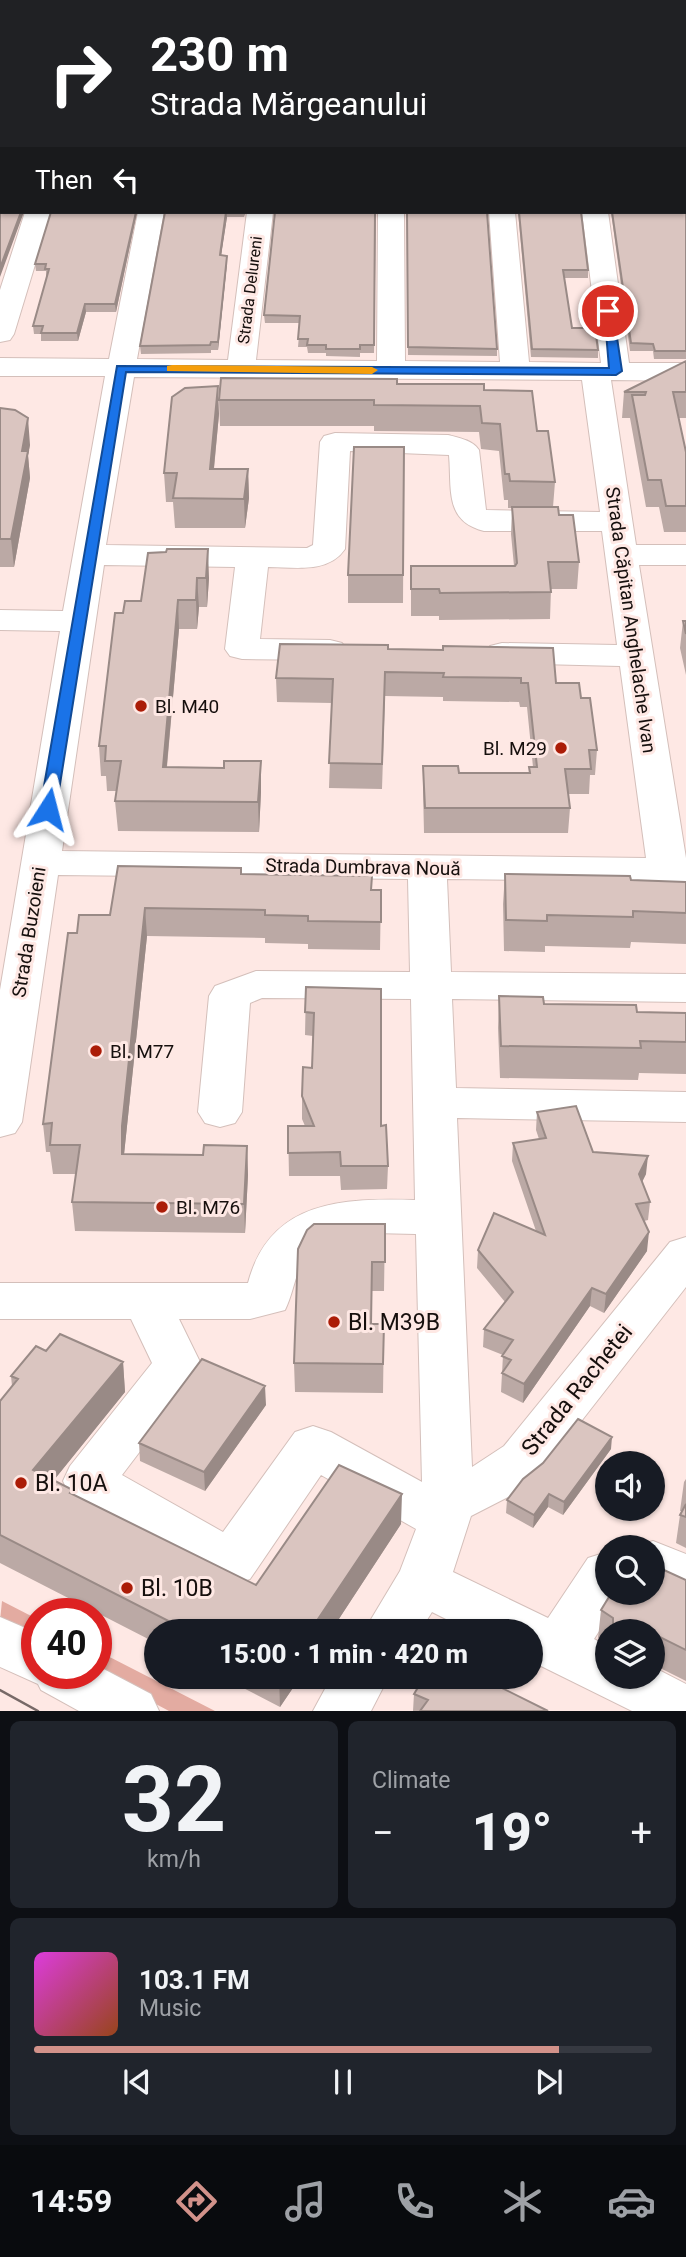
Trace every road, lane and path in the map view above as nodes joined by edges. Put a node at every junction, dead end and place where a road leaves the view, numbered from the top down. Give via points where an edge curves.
1 (36, 214) edge
2 (151, 214) edge
3 (260, 214) edge
4 (391, 214) edge
5 (502, 214) edge
6 (595, 214) edge
7 (0, 334) edge
8 (0, 367) edge
9 (241, 369) junction
10 (391, 370) junction
11 (515, 371) junction
12 (686, 372) edge
13 (119, 378) junction
14 (603, 378) junction
15 (0, 387) edge
16 (617, 522) junction
17 (89, 555) junction
18 (622, 555) junction
19 (686, 555) edge
20 (253, 558) junction
21 (0, 620) edge
22 (78, 621) junction
23 (358, 651) edge
24 (466, 653) edge
25 (636, 656) junction
26 (40, 863) junction
27 (427, 868) junction
28 (677, 870) edge
29 (14, 932) edge
30 (432, 985) junction
31 (686, 988) edge
32 (435, 1103) junction
33 (686, 1107) edge
34 (220, 1112) dead end
35 (0, 1122) edge
36 (437, 1218) junction
37 (686, 1254) edge
38 (0, 1301) edge
39 (146, 1301) junction
40 (446, 1511) junction
41 (665, 1568) edge
42 (686, 1578) edge
43 (422, 1582) junction
44 (595, 1585) edge
45 (399, 1619) edge
46 (498, 1619) edge
47 (543, 1633) edge
48 (0, 1640) edge
49 (543, 1641) edge
50 (21, 1651) edge
51 (595, 1666) edge
52 (90, 1689) edge
53 (354, 1689) edge
54 (642, 1689) edge
55 (131, 1711) edge
56 (341, 1711) edge
57 (686, 1711) edge

1 - 7 street
2 - 13 street, Strada Buzoieni
3 - 9 street, Strada Delureni
4 - 10 street
5 - 11 street
6 - 14 street, Strada Căpitan Anghelache Ivan
8 - 13 street
9 - 10 street
9 - 13 street
10 - 11 street
11 - 14 street
12 - 14 street
13 - 14 street
13 - 15 street
13 - 17 street, Strada Buzoieni
14 - 16 street, Strada Căpitan Anghelache Ivan
16 - 18 street, Strada Căpitan Anghelache Ivan
16 - 20 street via 484,521 469,509 464,450 448,444 335,442 329,549 313,558
17 - 20 street
17 - 22 street, Strada Buzoieni
18 - 19 street
18 - 25 street, Strada Căpitan Anghelache Ivan
20 - 23 street via 242,649
21 - 22 street
22 - 26 street, Strada Buzoieni
24 - 25 street
25 - 28 street, Strada Căpitan Anghelache Ivan
26 - 27 street, Strada Dumbrava Nouă
26 - 29 street, Strada Buzoieni
27 - 28 street, Strada Dumbrava Nouă
27 - 30 street
29 - 35 street, Strada Buzoieni
30 - 31 street
30 - 32 street
30 - 34 street via 256,984 230,996
32 - 33 street
32 - 36 street
36 - 39 street via 354,1217 320,1225 299,1237 280,1259 268,1297
36 - 40 street
37 - 40 street, Strada Rachetei via 522,1460
38 - 39 street
39 - 40 street via 178,1366 88,1481 231,1563 313,1446
40 - 43 street
41 - 42 street
43 - 45 street
43 - 46 street
44 - 47 street
48 - 50 street
49 - 51 street
52 - 55 street
53 - 56 street
54 - 57 street

